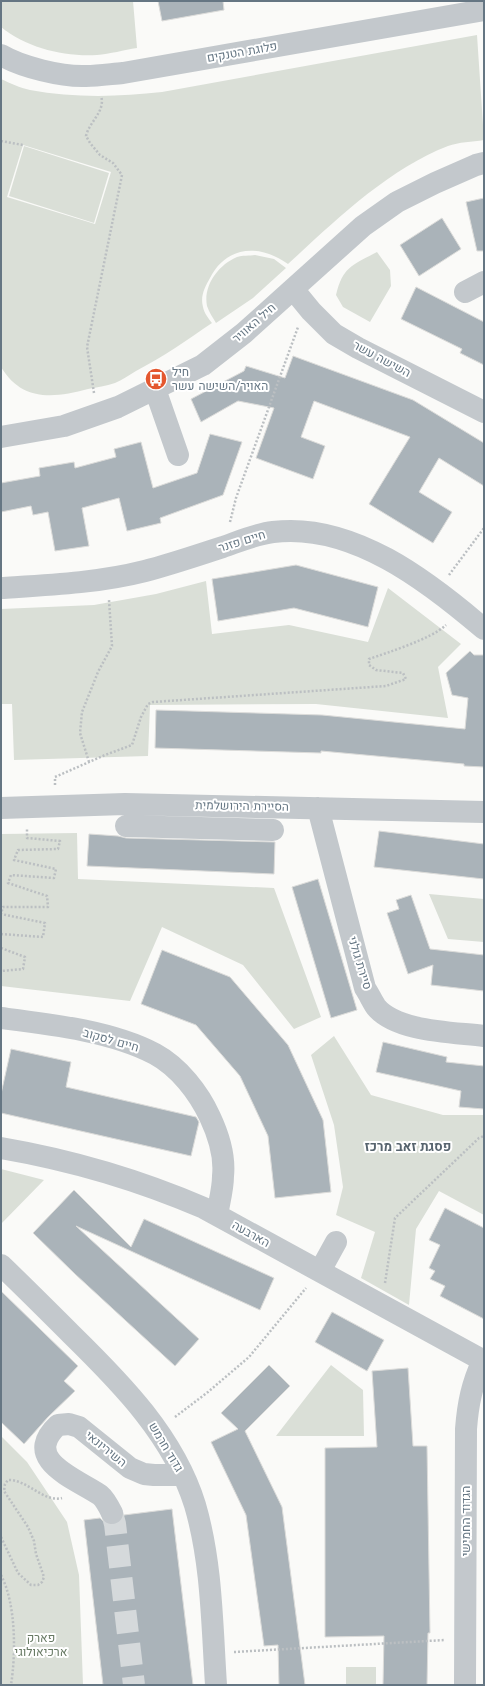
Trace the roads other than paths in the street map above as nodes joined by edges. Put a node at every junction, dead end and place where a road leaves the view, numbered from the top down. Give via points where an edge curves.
1 (484, 10) edge
2 (1, 55) edge
3 (484, 164) edge
4 (299, 297) junction
5 (155, 389) junction
6 (484, 412) edge
7 (1, 437) edge
8 (178, 455) dead end
9 (1, 588) edge
10 (484, 630) edge
11 (200, 806) junction
12 (1, 808) edge
13 (318, 808) junction
14 (484, 812) edge
15 (126, 826) dead end
16 (200, 828) junction
17 (273, 830) dead end
18 (1, 1018) edge
19 (484, 1036) edge
20 (1, 1148) edge
21 (217, 1215) junction
22 (336, 1242) dead end
23 (1, 1265) edge
24 (320, 1271) junction
25 (483, 1361) edge
26 (182, 1475) junction
27 (112, 1513) tunnel mouth
28 (472, 1680) edge
29 (216, 1685) edge

1 - 2 street, פלוגת הטנקים via 123,73 84,76 42,70
3 - 4 street, חיל האוויר via 476,165 397,202 363,226
4 - 5 street, חיל האוויר via 244,333 203,365
4 - 6 street, השישה עשר via 334,334
5 - 7 street, חיל האוויר via 118,407 64,426
5 - 8 street
9 - 10 street, חיים פזנר via 107,579 146,571 252,536 273,532 313,532 346,541 415,575 461,609
11 - 12 street, הסיירת הירושלמית via 126,804
11 - 13 street, הסיירת הירושלמית
11 - 16 street
13 - 14 street, הסיירת הירושלמית
13 - 19 street, סיירת גולני via 365,988 376,1007 393,1019 413,1028
15 - 16 street
16 - 17 street
18 - 21 street, חיים לסקוב via 86,1032 128,1042 156,1054 175,1068 204,1104 216,1130 224,1176
20 - 21 street, הארבעה via 106,1173 167,1192
21 - 24 street, הארבעה
22 - 24 street
23 - 26 street, גדוד חרמש via 113,1375 157,1431
24 - 25 street, הארבעה
25 - 28 street, הגדוד החמישי via 472,1388 466,1429 465,1639
26 - 27 street, השיריונאי via 144,1474 130,1468 79,1427 69,1424 58,1425 50,1432 46,1445 47,1457 59,1471 101,1496
26 - 29 street, גדוד חרמש via 195,1505 207,1560

